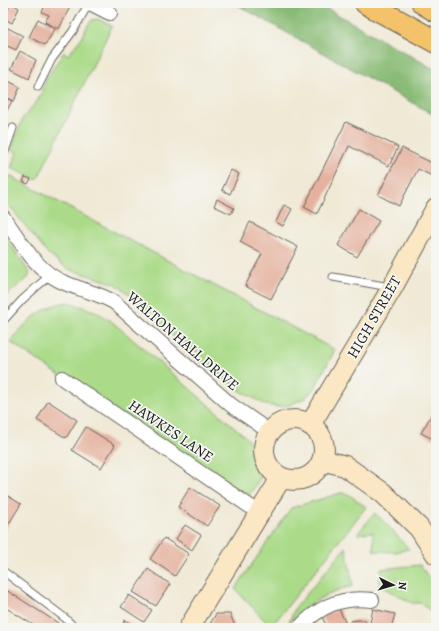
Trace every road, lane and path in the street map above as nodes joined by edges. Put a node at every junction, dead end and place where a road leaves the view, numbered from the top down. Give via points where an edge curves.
1 (90, 3) edge
2 (366, 3) edge
3 (422, 3) edge
4 (436, 11) edge
5 (110, 13) dead end
6 (436, 42) edge
7 (38, 88) dead end
8 (13, 128) dead end
9 (3, 157) edge
10 (436, 208) edge
11 (3, 217) edge
12 (50, 275) junction
13 (333, 278) dead end
14 (392, 288) junction
15 (3, 321) edge
16 (62, 378) dead end
17 (310, 425) junction
18 (270, 432) junction
19 (322, 460) junction
20 (281, 478) junction
21 (261, 514) junction
22 (436, 554) edge
23 (3, 571) edge
24 (372, 600) dead end
25 (75, 628) edge
26 (189, 628) edge
27 (300, 628) edge

1 - 5 street
1 - 7 lane via 52,59
2 - 6 highway
3 - 4 highway
8 - 9 lane
10 - 14 street, HIGH STREET
11 - 12 street, WALTON HALL DRIVE via 38,266
12 - 15 lane
12 - 18 street, WALTON HALL DRIVE via 65,284 91,291 114,302 231,405
13 - 14 lane
14 - 17 street, HIGH STREET
16 - 21 street, HAWKES LANE
17 - 18 street via 302,421 289,421 276,426
17 - 19 street via 322,440
18 - 20 street via 264,444 264,458 271,470
19 - 20 street via 318,469 301,480
19 - 22 street via 345,466 383,493 419,528
20 - 21 street
21 - 26 street
23 - 25 lane
24 - 27 street via 336,601 310,616

